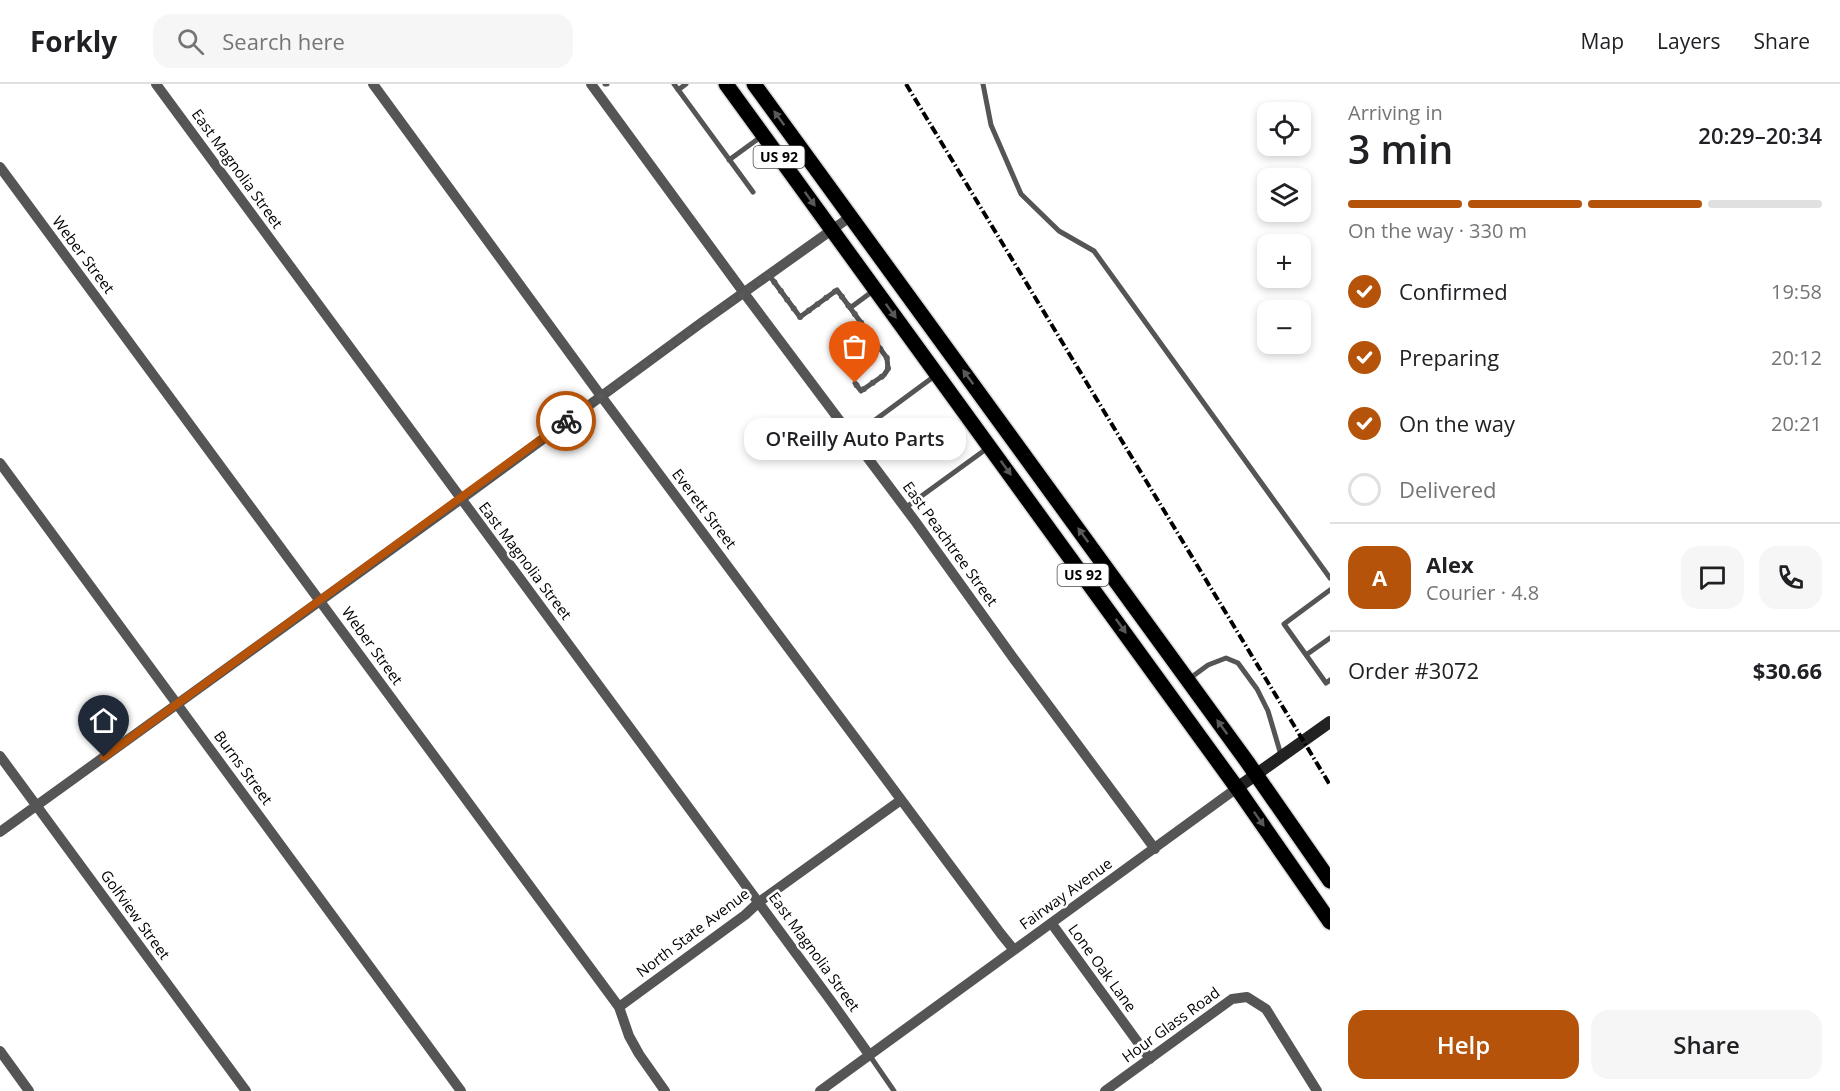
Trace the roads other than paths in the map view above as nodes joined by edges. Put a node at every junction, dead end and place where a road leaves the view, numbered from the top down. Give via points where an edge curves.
1 (156, 84) edge
2 (373, 84) edge
3 (591, 84) edge
4 (674, 84) edge
5 (686, 84) edge
6 (726, 84) edge
7 (754, 84) edge
8 (982, 84) edge
9 (678, 90) junction
10 (763, 135) junction
11 (729, 160) junction
12 (0, 167) edge
13 (753, 192) dead end
14 (850, 216) junction
15 (832, 230) junction
16 (769, 275) junction
17 (875, 290) junction
18 (744, 293) junction
19 (850, 308) junction
20 (937, 374) junction
21 (855, 383) dead end
22 (601, 396) junction
23 (852, 437) junction
24 (990, 446) junction
25 (0, 463) edge
26 (1054, 496) junction
27 (460, 498) junction
28 (906, 508) junction
29 (1036, 509) junction
30 (1330, 578) edge
31 (1330, 590) edge
32 (320, 600) junction
33 (1330, 638) edge
34 (1306, 655) junction
35 (1188, 680) junction
36 (1330, 680) edge
37 (178, 705) junction
38 (1330, 722) edge
39 (0, 756) edge
40 (1281, 757) junction
41 (1256, 774) junction
42 (1237, 788) junction
43 (901, 800) junction
44 (36, 805) junction
45 (0, 832) edge
46 (1155, 849) junction
47 (1330, 881) edge
48 (759, 902) junction
49 (1330, 922) edge
50 (1052, 924) junction
51 (1014, 950) junction
52 (619, 1007) junction
53 (0, 1052) edge
54 (870, 1056) junction
55 (1150, 1059) junction
56 (29, 1091) edge
57 (246, 1091) edge
58 (461, 1091) edge
59 (665, 1091) edge
60 (820, 1091) edge
61 (894, 1091) edge
62 (1105, 1091) edge
63 (1317, 1091) edge

1 - 27 street, East Magnolia Street
2 - 22 street, Everett Street
3 - 18 street, East Peachtree Street
4 - 9 lane
5 - 9 lane
6 - 10 main road, US 92
14 -> 7 main road, US 92
8 - 30 lane via 991,125 1021,194 1059,231 1094,251
9 - 11 lane
10 - 11 lane
10 -> 15 main road, US 92
11 - 13 lane
12 - 32 street, Weber Street
14 - 15 street
26 -> 14 main road, US 92
15 - 16 street
15 - 17 main road, US 92
16 - 18 street
16 - 19 lane via 800,317 837,290
17 - 19 lane
17 -> 20 main road, US 92
18 - 22 street
18 - 23 street, East Peachtree Street
19 - 21 lane via 887,358 888,369 861,391
20 - 23 lane
20 - 24 main road, US 92
22 - 27 street
22 - 43 street, Everett Street
23 - 28 street, East Peachtree Street
24 - 28 lane
24 -> 29 main road, US 92
25 - 37 street, Burns Street
26 - 29 main road
35 -> 26 main road, US 92
27 - 32 street
27 - 48 street, East Magnolia Street
28 - 46 street, East Peachtree Street
29 -> 42 main road, US 92
31 - 34 lane via 1284,624
32 - 37 street
32 - 52 street, Weber Street
33 - 34 lane
34 - 36 lane via 1326,683
35 - 40 lane via 1226,658 1238,663 1268,711
41 -> 35 main road, US 92
37 - 44 street
37 - 58 street, Burns Street
38 - 40 street, Fairway Avenue
39 - 44 street, Golfview Street
40 - 41 street, Fairway Avenue
41 - 42 street, Fairway Avenue
41 - 47 main road, US 92
42 - 46 street, Fairway Avenue
42 -> 49 main road, US 92
43 - 48 street, North State Avenue
43 - 51 street, Everett Street
44 - 45 street
44 - 57 street, Golfview Street
46 - 50 street, Fairway Avenue
48 - 52 street, North State Avenue
48 - 54 street, East Magnolia Street
50 - 51 street, Fairway Avenue
50 - 55 street, Lone Oak Lane
51 - 54 street, Fairway Avenue
52 - 59 street, Weber Street via 634,1045
53 - 56 street
54 - 60 street, Fairway Avenue
54 - 61 lane
55 - 62 street, Hour Glass Road
55 - 63 street, Hour Glass Road via 1232,999 1247,997 1266,1009

